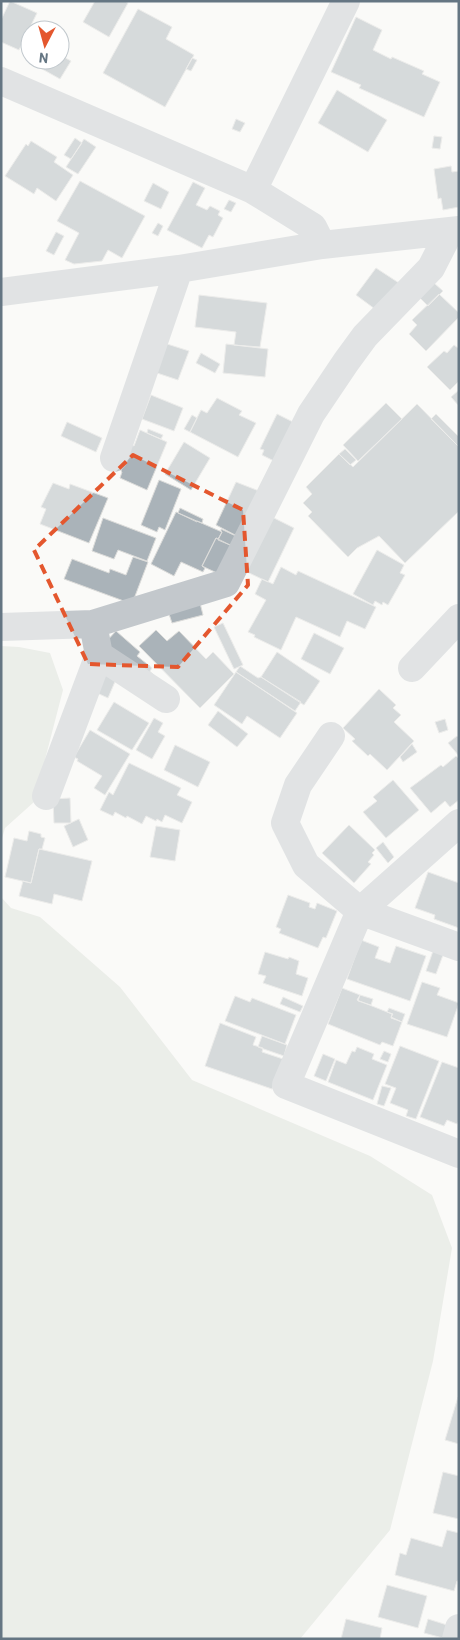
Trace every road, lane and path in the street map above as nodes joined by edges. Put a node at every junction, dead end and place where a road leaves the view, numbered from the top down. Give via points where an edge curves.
1 (346, 1) edge
2 (1, 81) edge
3 (253, 190) junction
4 (454, 230) edge
5 (322, 245) junction
6 (179, 269) junction
7 (1, 292) edge
8 (114, 458) dead end
9 (459, 618) edge
10 (93, 624) junction
11 (1, 628) edge
12 (99, 655) junction
13 (412, 668) dead end
14 (166, 699) dead end
15 (331, 736) dead end
16 (46, 796) dead end
17 (459, 823) edge
18 (360, 911) junction
19 (459, 947) edge
20 (459, 1154) edge
21 (459, 1628) edge
22 (456, 1639) edge

1 - 3 street
2 - 3 street
3 - 5 street via 314,227
4 - 5 street
4 - 10 street via 431,268 366,336 311,414 226,582
5 - 6 street
6 - 7 street
6 - 8 street
9 - 13 street
10 - 11 street
10 - 12 street
12 - 14 street
12 - 16 street
15 - 18 street via 298,786 285,822 306,865
17 - 18 street
18 - 19 street
18 - 20 street via 286,1085
21 - 22 street

